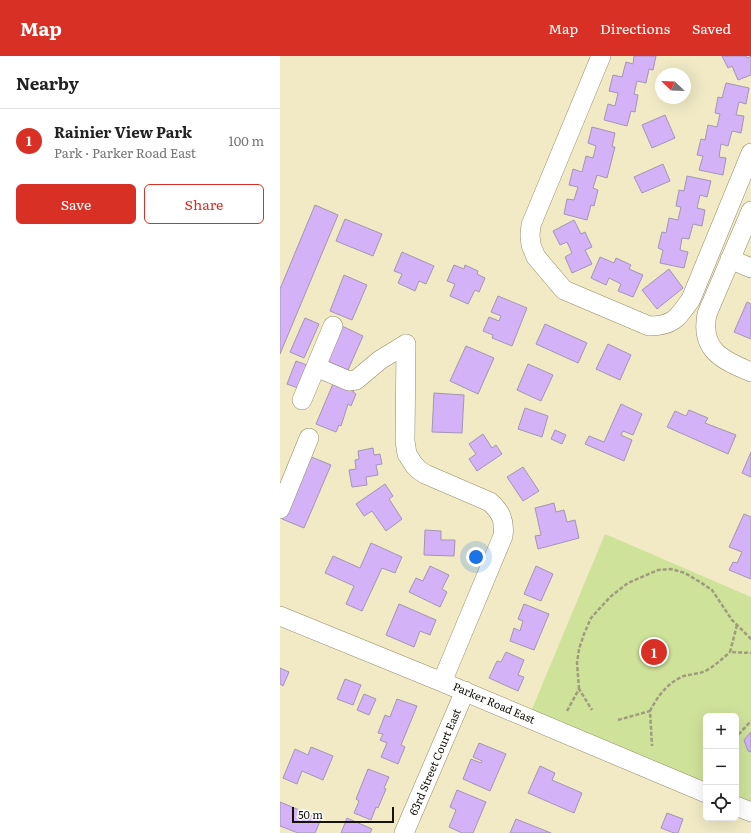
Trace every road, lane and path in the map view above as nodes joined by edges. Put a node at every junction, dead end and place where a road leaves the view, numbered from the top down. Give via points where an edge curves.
1 (601, 56) edge
2 (751, 153) edge
3 (751, 211) edge
4 (730, 259) junction
5 (751, 268) edge
6 (691, 299) junction
7 (710, 307) junction
8 (333, 326) dead end
9 (316, 367) junction
10 (751, 372) edge
11 (302, 400) dead end
12 (309, 438) dead end
13 (280, 509) edge
14 (280, 616) edge
15 (736, 625) junction
16 (751, 639) edge
17 (730, 652) junction
18 (751, 653) edge
19 (442, 682) junction
20 (579, 690) junction
21 (465, 691) junction
22 (592, 710) dead end
23 (567, 711) dead end
24 (650, 711) junction
25 (618, 720) dead end
26 (751, 721) edge
27 (739, 734) edge
28 (652, 746) dead end
29 (703, 792) edge
30 (739, 807) edge
31 (751, 812) edge
32 (404, 833) edge

1 - 6 street via 531,225 531,245 536,257 564,290 649,326 668,323 679,317
2 - 6 street
3 - 4 street
4 - 5 street
4 - 7 street
6 - 7 street
7 - 10 street via 705,325 709,344 730,364
8 - 9 street
9 - 11 street
9 - 19 street via 349,381 356,380 380,360 406,344 407,454 414,466 425,474 490,502 502,516 503,536
12 - 13 street
14 - 19 street, Parker Road East
15 - 16 path
15 - 17 path
15 - 20 path via 712,590 685,573 671,569 658,570 628,583 610,597 591,618 579,649
17 - 18 path
17 - 24 path via 719,663 705,671 683,677 670,685
19 - 21 street, Parker Road East
20 - 22 path
20 - 23 path
21 - 29 street, Parker Road East
21 - 32 street, 63rd Street Court East
24 - 25 path
24 - 28 path
26 - 27 path
30 - 31 street

